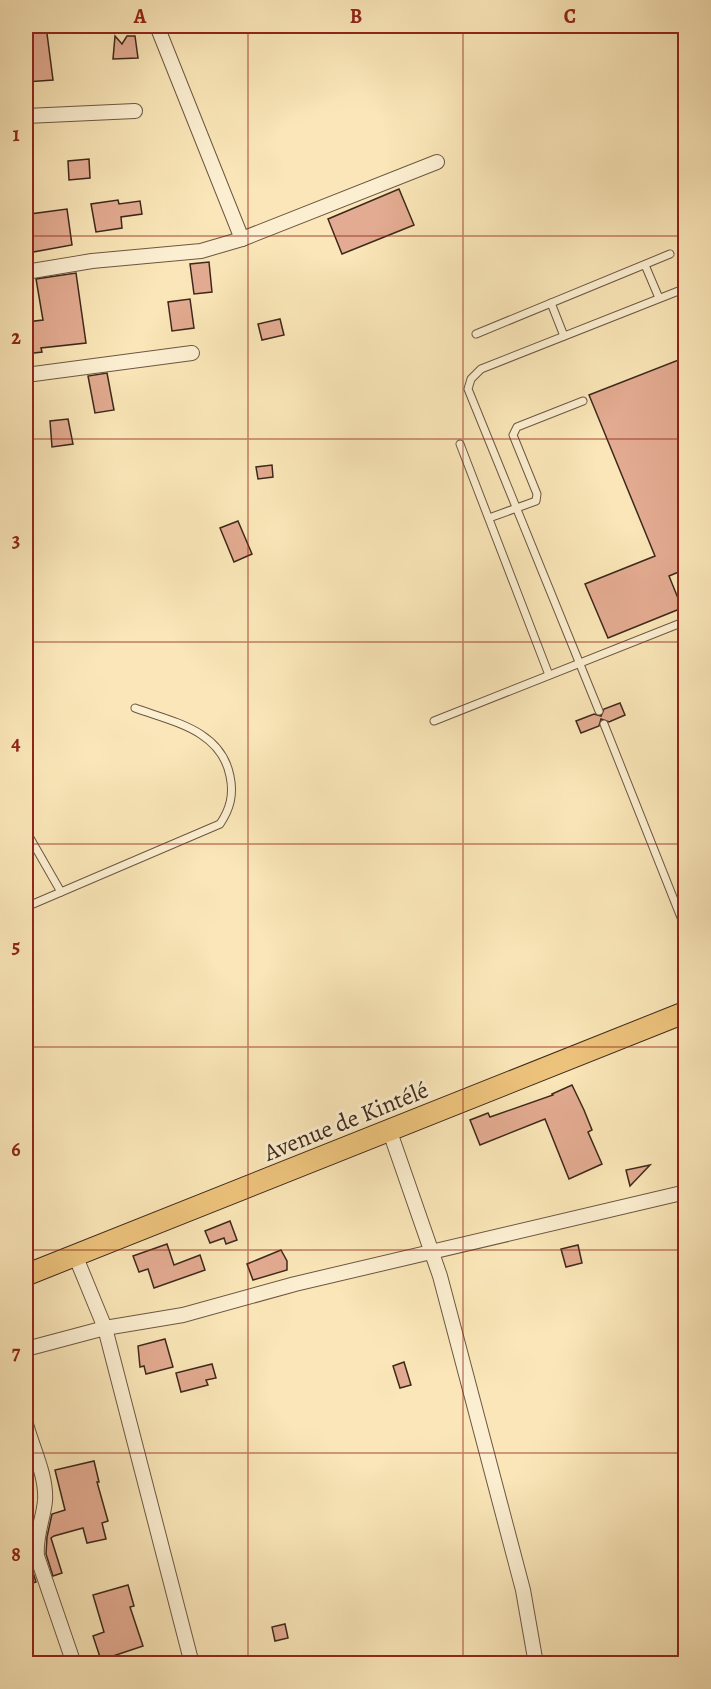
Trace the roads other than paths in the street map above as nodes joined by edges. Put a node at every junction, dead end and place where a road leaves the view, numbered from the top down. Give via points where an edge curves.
1 (156, 26) edge
2 (135, 111) dead end
3 (26, 116) edge
4 (437, 162) dead end
5 (242, 239) junction
6 (670, 254) dead end
7 (645, 265) junction
8 (26, 272) edge
9 (686, 288) edge
10 (659, 298) junction
11 (551, 303) junction
12 (476, 334) dead end
13 (564, 336) junction
14 (192, 353) dead end
15 (26, 375) edge
16 (583, 401) dead end
17 (460, 444) dead end
18 (517, 508) junction
19 (489, 518) junction
20 (686, 621) edge
21 (580, 663) junction
22 (549, 675) junction
23 (135, 708) dead end
24 (599, 711) dead end
25 (434, 721) dead end
26 (604, 724) dead end
27 (26, 831) edge
28 (61, 892) junction
29 (26, 907) edge
30 (686, 930) edge
31 (686, 1012) edge
32 (390, 1132) junction
33 (686, 1192) edge
34 (432, 1252) junction
35 (75, 1255) junction
36 (26, 1275) edge
37 (105, 1328) junction
38 (26, 1349) edge
39 (26, 1424) edge
40 (74, 1664) edge
41 (192, 1664) edge
42 (536, 1664) edge

1 - 5 street
2 - 3 street
4 - 5 street
5 - 8 street via 177,255 92,261
6 - 7 lane
7 - 10 lane
7 - 11 lane
9 - 10 lane
10 - 13 lane
11 - 12 lane
11 - 13 lane
13 - 18 lane via 481,369 468,389
14 - 15 street
16 - 18 lane via 517,427 513,435 537,494 536,501
17 - 19 lane
18 - 19 lane
18 - 21 lane
19 - 22 lane
20 - 21 lane
21 - 22 lane
21 - 24 lane
22 - 25 lane
23 - 28 lane via 192,729 221,750 232,786 230,809 220,824
26 - 30 lane
27 - 28 lane
28 - 29 lane
31 - 32 main road, Avenue de Kintélé
32 - 34 street
32 - 35 main road, Avenue de Kintélé
33 - 34 street
34 - 37 street via 183,1315
34 - 42 street via 523,1590
35 - 36 main road, Avenue de Kintélé
35 - 37 street
37 - 38 street
37 - 41 street
39 - 40 street via 44,1492 37,1556

